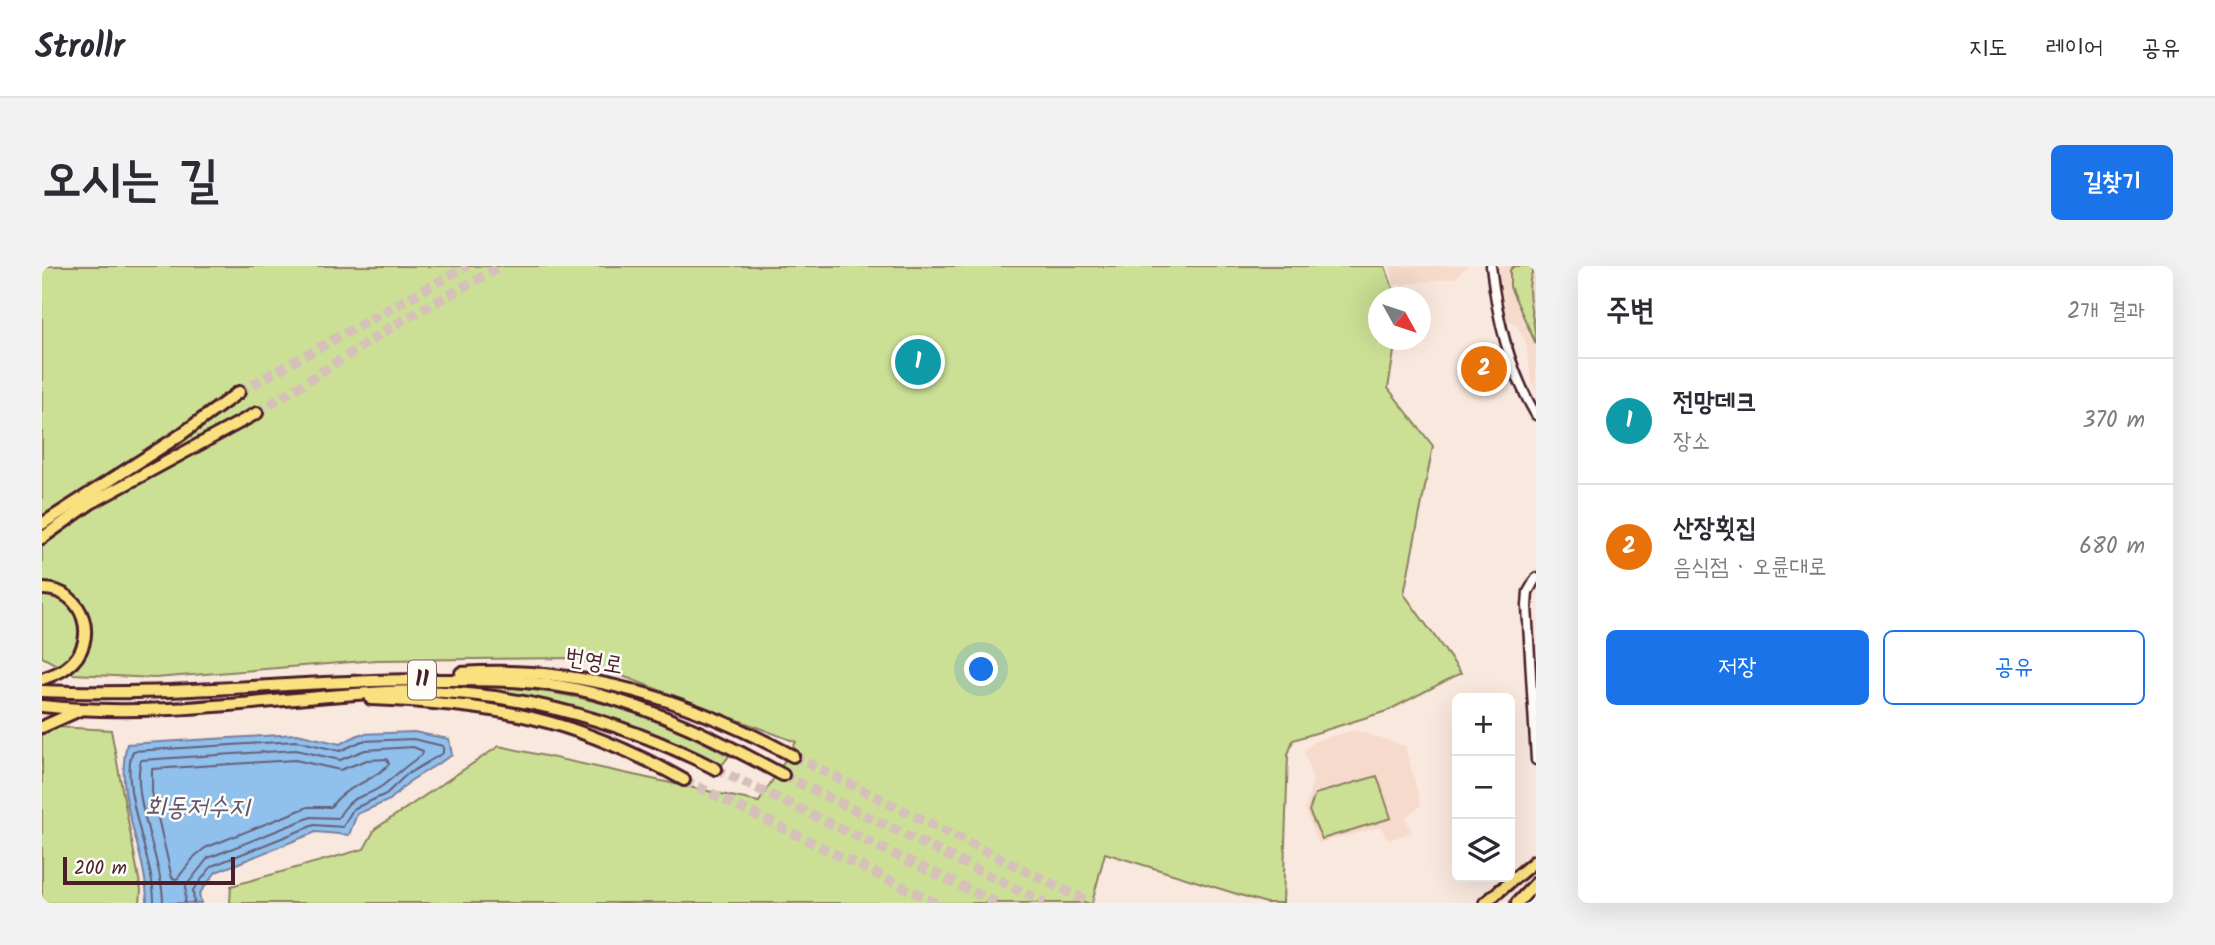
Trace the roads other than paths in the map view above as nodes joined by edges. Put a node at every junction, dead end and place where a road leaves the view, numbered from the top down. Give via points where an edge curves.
1 (1491, 266) edge
2 (239, 392) tunnel mouth
3 (257, 413) tunnel mouth
4 (1536, 415) edge
5 (42, 524) edge
6 (42, 538) edge
7 (1536, 578) edge
8 (42, 589) edge
9 (42, 679) edge
10 (374, 681) junction
11 (42, 691) edge
12 (333, 697) junction
13 (42, 706) edge
14 (80, 710) junction
15 (42, 727) edge
16 (793, 756) tunnel mouth
17 (1536, 760) edge
18 (716, 769) tunnel mouth
19 (783, 775) tunnel mouth
20 (684, 780) tunnel mouth
21 (1536, 861) edge
22 (1536, 885) edge
23 (1485, 903) edge
24 (1497, 903) edge
25 (1517, 903) edge
26 (1522, 903) edge

1 - 4 street via 1506,347
2 - 5 highway
3 - 6 highway via 91,503
7 - 17 street via 1527,606
8 - 9 highway via 67,594 79,605 86,622 85,638 69,666
10 - 11 highway, 번영로 / 11 via 158,694
10 - 16 highway, 번영로 / 11 via 492,671 576,678 674,702
10 - 19 highway, 번영로 / 11 via 503,679 592,693 680,722
12 - 14 highway, 11 via 191,708
12 - 18 highway, 11 via 427,691 523,703 608,723
12 - 20 highway, 11 via 447,702 534,716 615,744
13 - 14 highway, 11
14 - 15 highway
21 - 23 highway
21 - 24 highway
22 - 25 highway
22 - 26 highway

